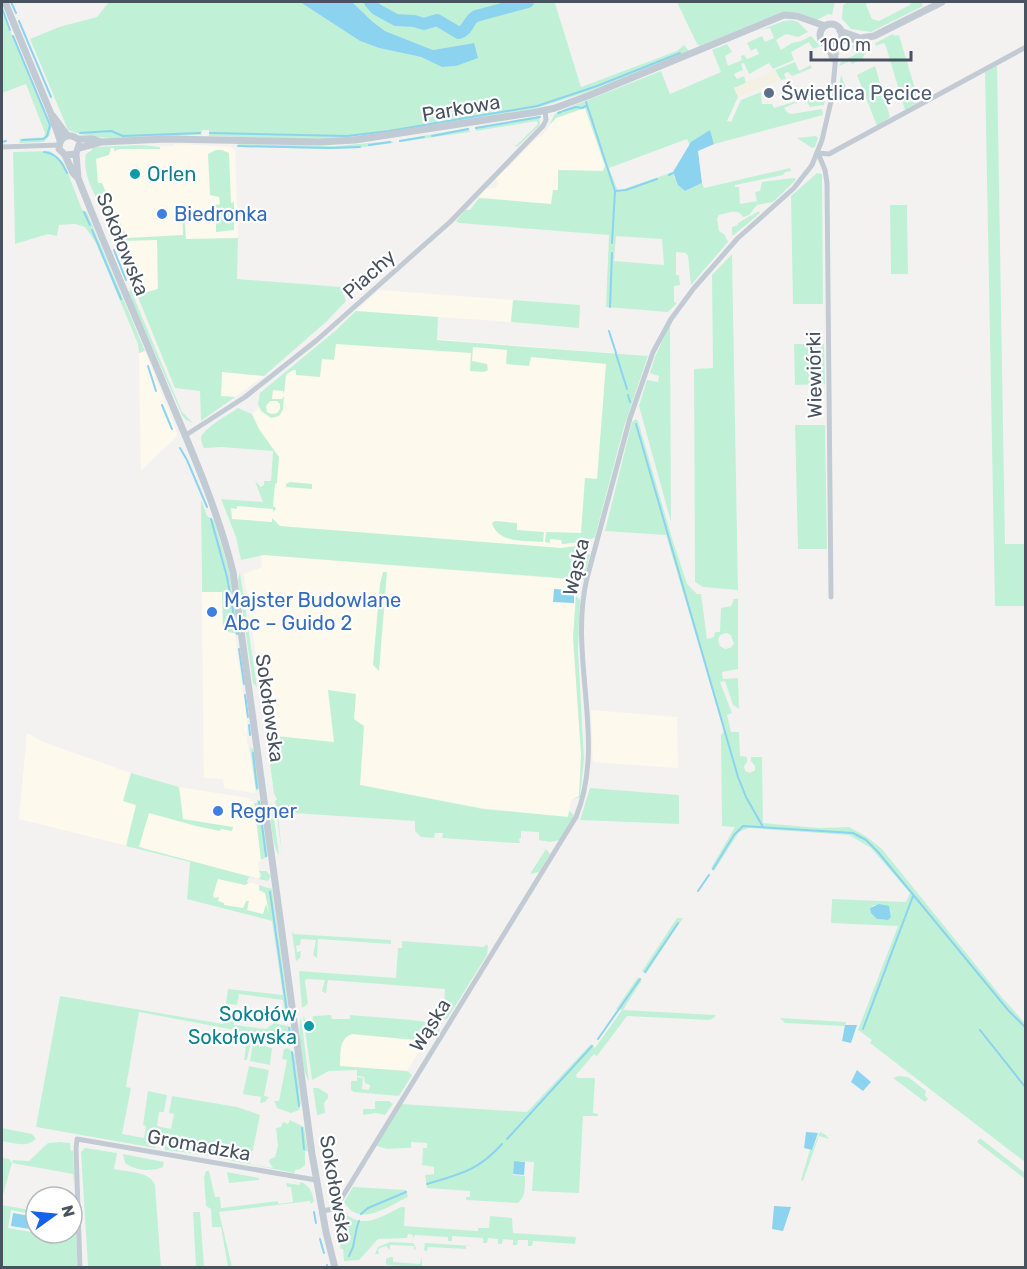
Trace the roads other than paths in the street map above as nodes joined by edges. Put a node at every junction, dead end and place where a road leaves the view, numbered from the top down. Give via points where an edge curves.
1 (5, 2) edge
2 (942, 2) edge
3 (807, 20) junction
4 (825, 26) junction
5 (840, 31) junction
6 (820, 34) junction
7 (861, 38) junction
8 (838, 42) junction
9 (827, 45) junction
10 (1026, 47) edge
11 (835, 61) junction
12 (545, 110) junction
13 (51, 114) junction
14 (68, 135) junction
15 (78, 139) junction
16 (101, 142) junction
17 (59, 143) junction
18 (2, 147) edge
19 (78, 151) junction
20 (818, 153) junction
21 (65, 155) junction
22 (78, 178) junction
23 (186, 435) junction
24 (831, 597) dead end
25 (316, 1180) junction
26 (322, 1211) junction
27 (80, 1268) edge
28 (335, 1268) edge

1 - 13 street
2 - 7 street via 877,35
3 - 4 street, Parkowa
3 - 6 street
3 - 12 street, Parkowa via 782,16
4 - 5 street via 834,25
4 - 6 street
5 - 7 street
5 - 8 street
6 - 9 street
7 - 8 street
8 - 9 street
8 - 11 street
9 - 11 street
10 - 20 street via 830,154
11 - 20 street via 832,97
12 - 16 street, Parkowa via 344,141
12 - 23 street, Piachy via 543,127 443,228 296,357 245,397
13 - 14 street
13 - 17 street
14 - 15 street
14 - 17 street
15 - 16 street, Parkowa
15 - 19 street
16 - 19 street, Parkowa
17 - 18 street
17 - 21 street via 60,152
19 - 21 street
19 - 22 street, Sokołowska
20 - 24 street, Wiewiórki via 826,183
20 - 26 street, Wąska via 803,179 738,238 694,288 653,352 630,418 585,588 582,636 589,751 584,798 558,848 338,1204
21 - 22 street, Sokołowska
22 - 23 street, Sokołowska
23 - 25 street, Sokołowska via 222,533 236,588
25 - 26 street, Sokołowska
25 - 27 street, Gromadzka via 77,1139
26 - 28 street, Sokołowska

